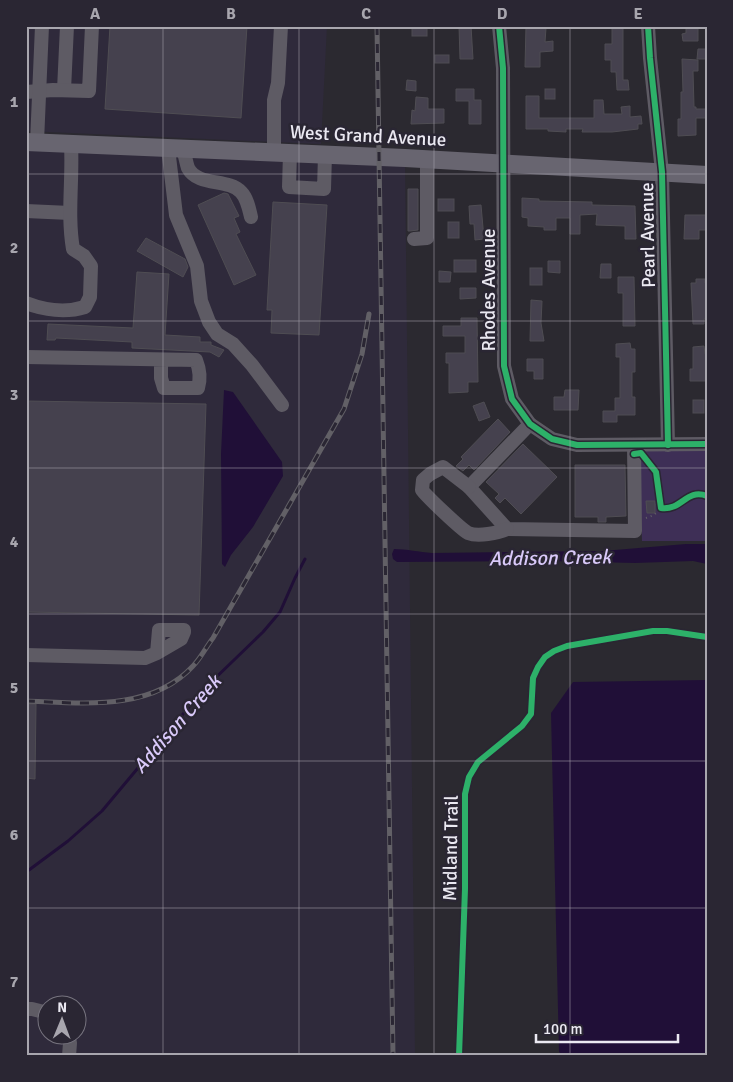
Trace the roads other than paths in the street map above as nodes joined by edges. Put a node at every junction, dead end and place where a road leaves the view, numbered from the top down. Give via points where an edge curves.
1 (42, 26) edge
2 (67, 26) edge
3 (92, 26) edge
4 (281, 26) edge
5 (500, 26) edge
6 (648, 26) edge
7 (64, 90) junction
8 (33, 91) edge
9 (32, 142) edge
10 (71, 144) junction
11 (175, 148) junction
12 (282, 153) junction
13 (326, 155) junction
14 (427, 160) junction
15 (504, 164) junction
16 (662, 172) junction
17 (707, 175) edge
18 (26, 211) edge
19 (70, 213) junction
20 (251, 217) dead end
21 (414, 239) dead end
22 (26, 303) edge
23 (26, 357) edge
24 (161, 360) dead end
25 (282, 405) dead end
26 (530, 424) junction
27 (707, 444) edge
28 (668, 445) junction
29 (634, 449) junction
30 (469, 487) junction
31 (507, 529) junction
32 (158, 652) dead end
33 (26, 655) edge

1 - 8 street
2 - 7 street
3 - 7 street via 89,91
4 - 12 street via 274,100
5 - 15 street, Rhodes Avenue
6 - 16 street, Pearl Avenue
7 - 8 street
8 - 9 street
9 - 10 main road, West Grand Avenue
10 - 11 main road, West Grand Avenue
10 - 19 street
11 - 12 main road, West Grand Avenue
11 - 20 street via 195,174 234,186 242,192
11 - 25 street via 176,215 197,266 201,301 209,322 217,334 233,344 252,365
12 - 13 main road, West Grand Avenue
12 - 13 street via 289,187 324,188
13 - 14 main road, West Grand Avenue
14 - 15 main road, West Grand Avenue
14 - 21 street via 427,238
15 - 16 main road, West Grand Avenue
15 - 26 street, Rhodes Avenue via 504,366 512,399
16 - 17 main road, West Grand Avenue
16 - 28 street, Pearl Avenue
18 - 19 street
19 - 22 street via 73,249 91,266 90,297 84,307 74,310 40,308
23 - 24 street
26 - 29 street, Rhodes Avenue via 552,439 577,445
26 - 30 street
27 - 28 street, Rhodes Avenue
28 - 29 street, Rhodes Avenue
29 - 31 street via 635,532
30 - 31 street
30 - 31 street via 443,467 423,480 422,490 469,533 495,534
32 - 33 street via 146,658

